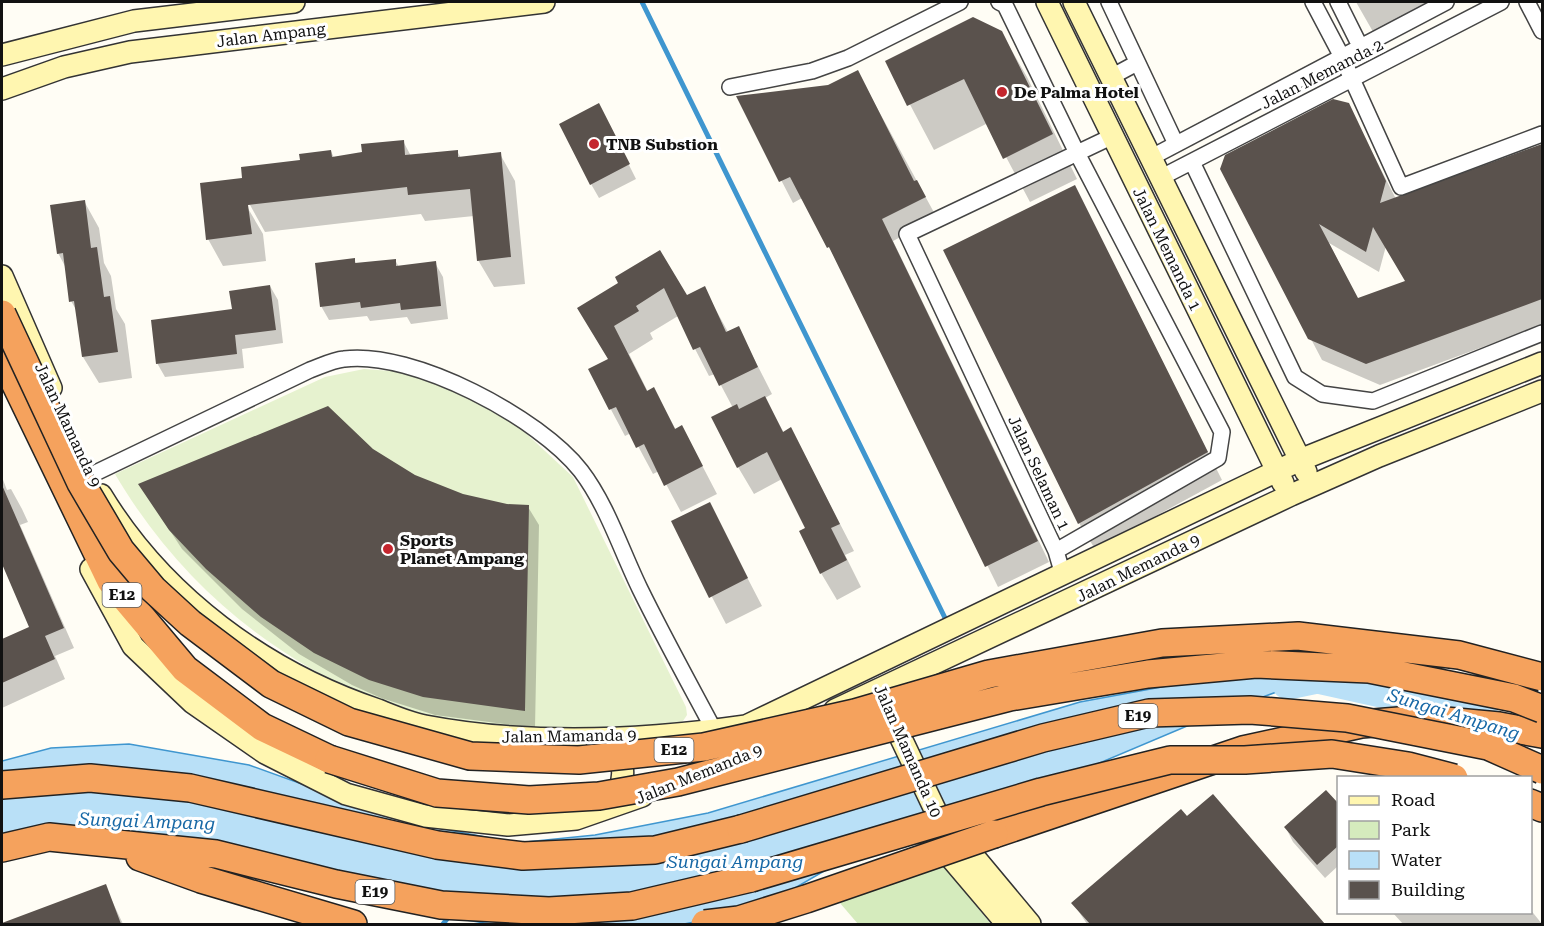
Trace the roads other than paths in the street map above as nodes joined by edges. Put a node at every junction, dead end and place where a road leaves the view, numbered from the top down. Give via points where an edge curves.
1 (294, 2) edge
2 (544, 2) edge
3 (960, 2) edge
4 (999, 2) edge
5 (1047, 2) edge
6 (1074, 2) edge
7 (1109, 2) edge
8 (1313, 2) edge
9 (1338, 2) edge
10 (1446, 2) edge
11 (1501, 2) edge
12 (1527, 2) edge
13 (1542, 31) edge
14 (1360, 45) junction
15 (2, 55) edge
16 (1342, 57) junction
17 (1137, 63) junction
18 (1111, 77) junction
19 (1351, 78) junction
20 (730, 87) dead end
21 (2, 89) edge
22 (1542, 134) edge
23 (1113, 136) junction
24 (1176, 144) junction
25 (1077, 153) junction
26 (1150, 158) junction
27 (1192, 162) junction
28 (1160, 178) junction
29 (2, 276) edge
30 (2, 314) edge
31 (1542, 333) edge
32 (2, 356) edge
33 (1542, 363) edge
34 (1542, 391) edge
35 (1274, 408) junction
36 (1251, 420) junction
37 (1300, 460) junction
38 (56, 469) junction
39 (1276, 472) junction
40 (89, 476) junction
41 (1312, 485) junction
42 (1291, 495) junction
43 (1056, 551) junction
44 (1063, 575) junction
45 (870, 665) junction
46 (1542, 677) edge
47 (879, 687) junction
48 (1542, 709) edge
49 (820, 718) junction
50 (714, 730) junction
51 (1542, 734) edge
52 (601, 738) junction
53 (901, 741) junction
54 (760, 751) junction
55 (1542, 770) edge
56 (1450, 776) edge
57 (2, 785) edge
58 (605, 811) junction
59 (945, 831) junction
60 (107, 844) junction
61 (2, 848) edge
62 (441, 905) junction
63 (353, 924) edge
64 (522, 924) edge
65 (705, 924) edge
66 (1007, 924) edge
67 (1030, 924) edge

1 - 15 street, Jalan Ampang via 134,21
2 - 21 street, Jalan Ampang via 130,51 64,67
3 - 20 street via 860,53 812,71
4 - 25 street via 1005,5
5 - 23 street, Jalan Memanda 1
6 - 18 street, Jalan Memanda 1
7 - 17 street
8 - 16 street
9 - 14 street
10 - 14 street, Jalan Memanda 2
11 - 19 street, Jalan Memanda 2
12 - 13 street
14 - 16 street, Jalan Memanda 2
16 - 19 street
16 - 24 street, Jalan Memanda 2
17 - 18 street
17 - 24 street
18 - 26 street, Jalan Memanda 1
19 - 22 street via 1401,187
19 - 27 street, Jalan Memanda 2
23 - 25 street, Jalan Selaman 1
23 - 36 street, Jalan Memanda 1
24 - 26 street, Jalan Memanda 2
25 - 43 street, Jalan Selaman 1 via 1222,432 1218,458
25 - 43 street, Jalan Selaman 1 via 907,234
26 - 28 street, Jalan Memanda 1
27 - 28 street, Jalan Memanda 2
27 - 31 street via 1295,377 1322,394 1373,401
28 - 35 street, Jalan Memanda 1
29 - 40 street, Jalan Mamanda 9
30 - 46 highway, E12, bridge via 81,483 121,551 168,603 271,684 349,722 470,756 579,760 704,747 855,713 989,674 1162,643 1298,636 1459,655
32 - 38 highway, E12
33 - 37 street, Jalan Memanda 9
34 - 41 street, Jalan Memanda 9
35 - 36 street
35 - 37 street, Jalan Memanda 1
36 - 39 street, Jalan Memanda 1
37 - 39 street, Jalan Memanda 9
37 - 41 street, Jalan Memanda 1
38 - 48 highway, E12, bridge via 111,581 185,669 262,727 329,759 437,793 530,800 599,796 678,782 1010,697 1148,674 1256,664 1369,669 1514,698
38 - 58 street, Jalan Memanda 9 via 90,568 133,646 193,703 265,753 346,794 425,816 508,825 576,819
39 - 42 street, Jalan Memanda 1
39 - 44 street, Jalan Memanda 9
40 - 50 street via 290,379 345,358 414,368 459,385 503,407 570,457 582,472
40 - 52 street, Jalan Mamanda 9 via 160,574 189,602 269,660 340,698 423,726 505,738
41 - 42 street, Jalan Memanda 9
42 - 47 street, Jalan Memanda 9
43 - 44 street
44 - 45 street, Jalan Memanda 9
45 - 47 street, Jalan Mamanda 10
45 - 50 street, Jalan Memanda 9 via 746,726
47 - 49 street, Jalan Memanda 9
47 - 53 street, Jalan Mamanda 10
49 - 53 street via 874,724
49 - 54 street, Jalan Memanda 9
50 - 52 street, Jalan Mamanda 9
50 - 54 street via 739,748
51 - 65 highway, bridge via 1424,718 1361,724 1243,750 806,899 739,920
52 - 58 street via 616,750 623,767 620,789
53 - 59 street, Jalan Mamanda 10, bridge
54 - 58 street, Jalan Memanda 9
55 - 57 highway, E19, bridge via 1488,746 1347,718 1250,710 1149,713 1043,738 741,829 655,850 523,856 437,845 190,788 90,778
56 - 62 highway, E19, bridge via 1332,754 1170,760 1041,792 751,878 632,906 549,911
59 - 66 street, Jalan Mamanda 10 via 951,858
59 - 67 street, Jalan Mamanda 10 via 965,846
60 - 61 highway, E19 via 50,837
60 - 62 highway, E19 via 216,854
60 - 63 highway via 201,879
62 - 64 highway

